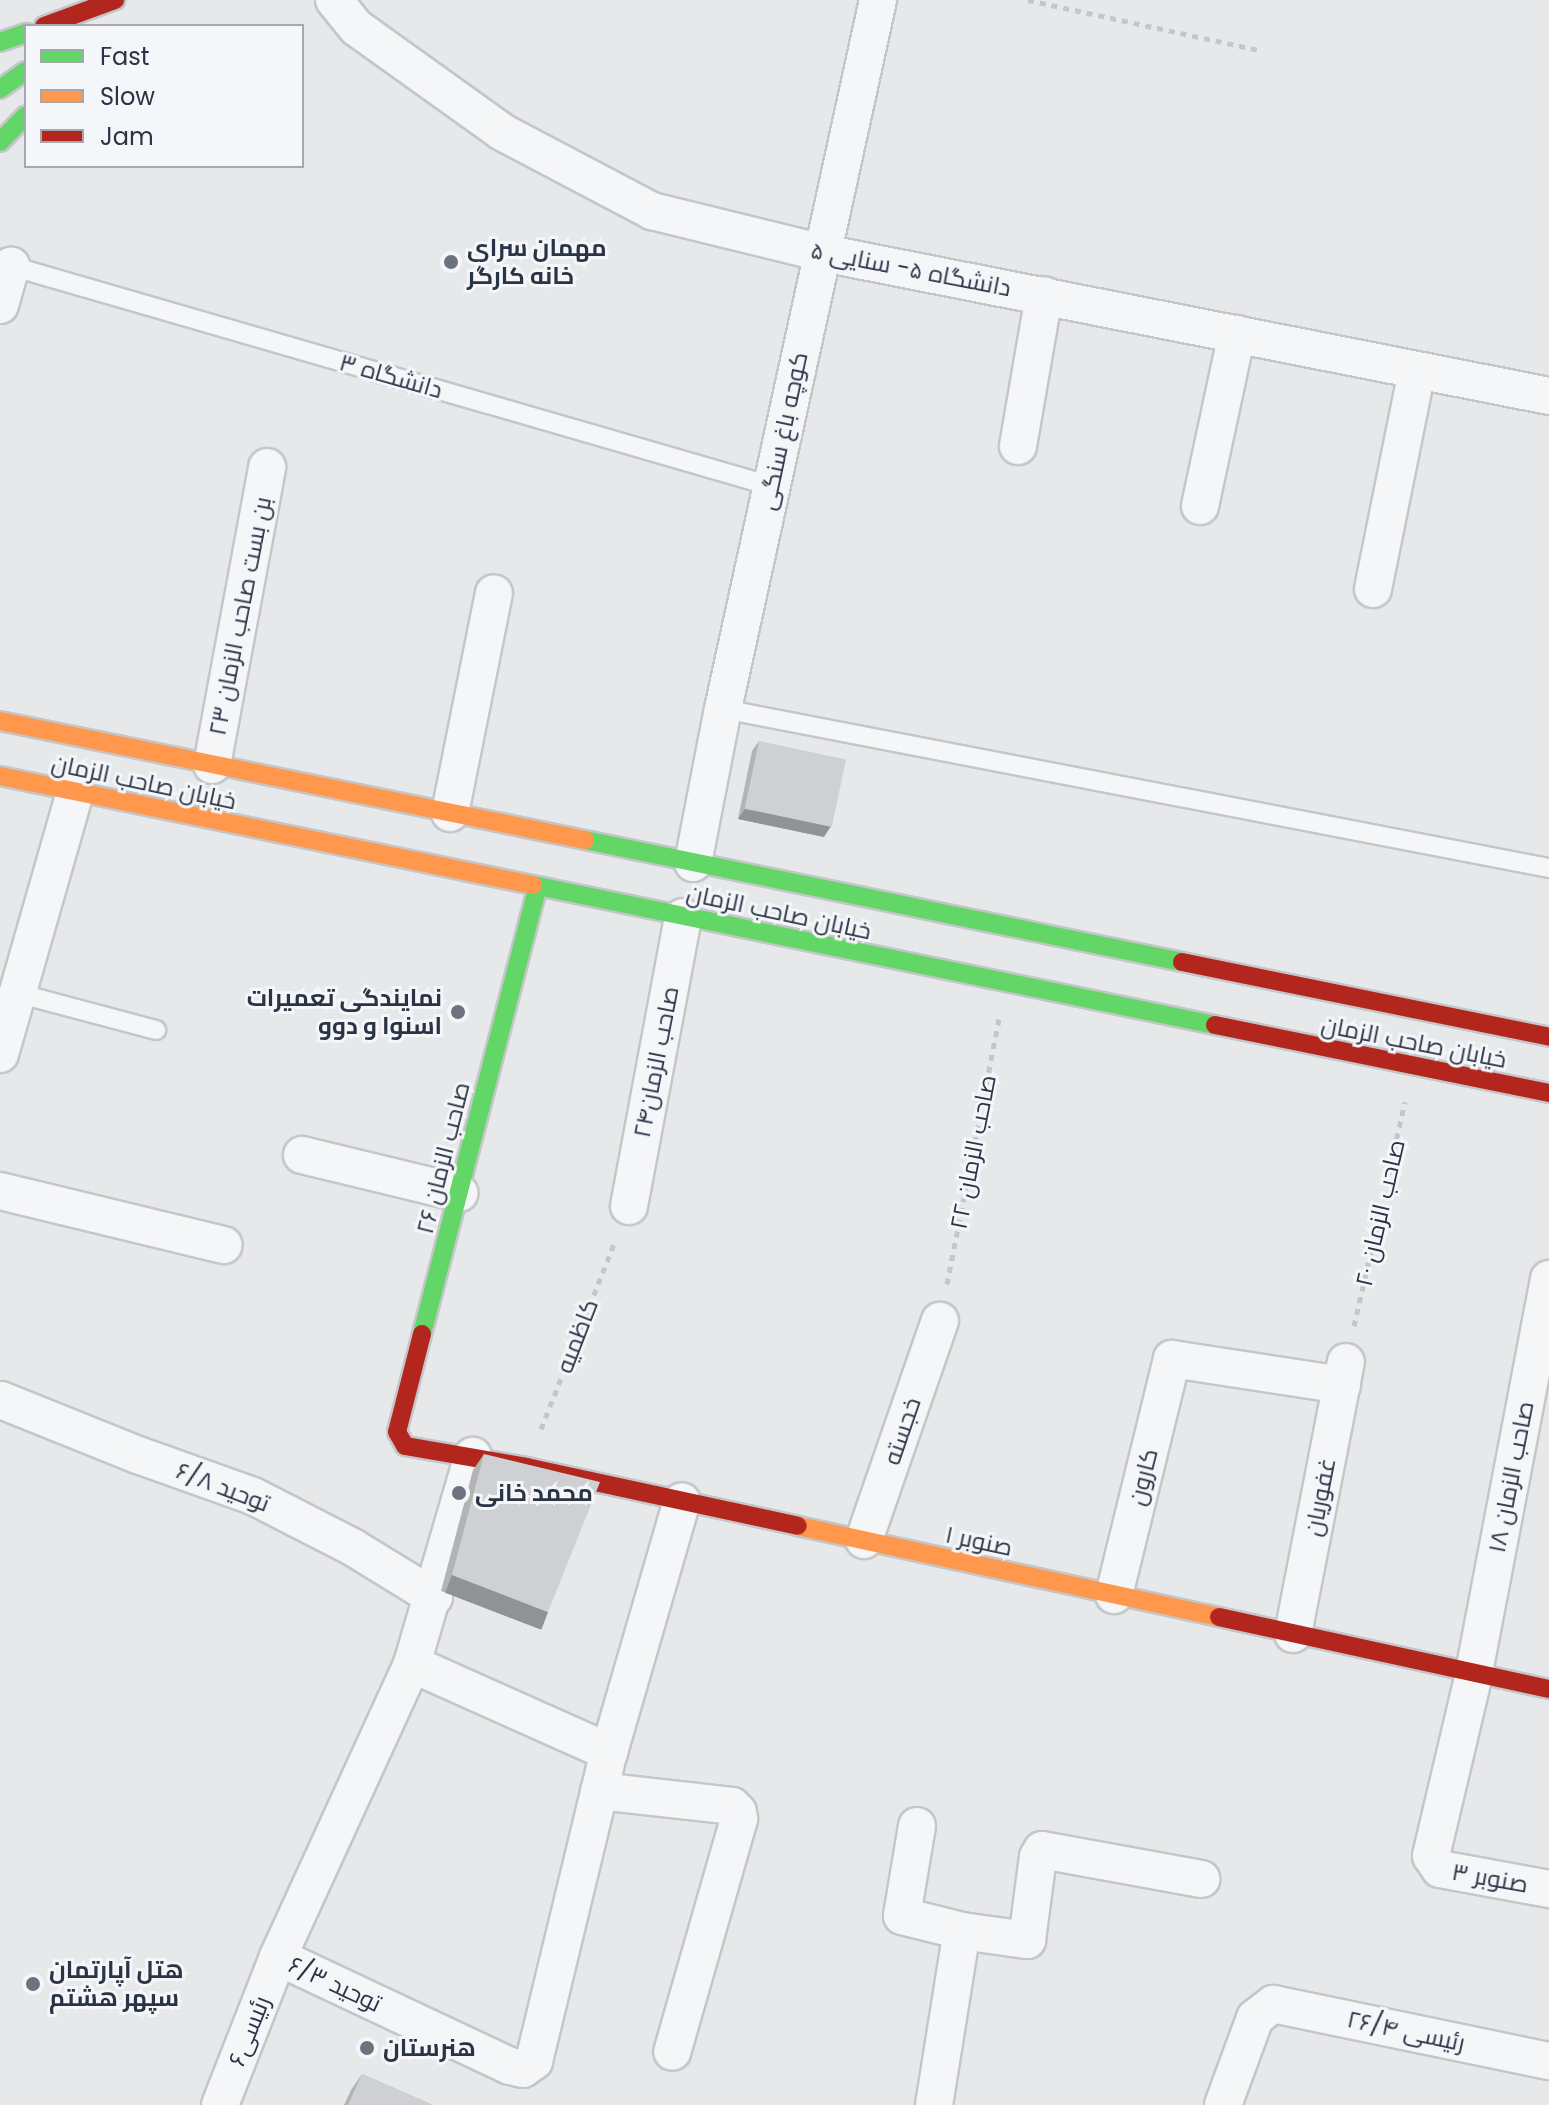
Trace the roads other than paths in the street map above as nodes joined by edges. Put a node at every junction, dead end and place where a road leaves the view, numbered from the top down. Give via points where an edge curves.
1 (131, 0) edge
2 (334, 0) edge
3 (878, 0) edge
4 (116, 9) edge
5 (52, 24) edge
6 (94, 24) edge
7 (24, 34) edge
8 (0, 42) edge
9 (24, 72) edge
10 (0, 89) edge
11 (24, 117) edge
12 (0, 142) edge
13 (823, 253) junction
14 (11, 266) joint
15 (1044, 295) junction
16 (0, 305) edge
17 (1237, 334) junction
18 (1417, 370) junction
19 (1549, 396) edge
20 (1018, 446) dead end
21 (267, 467) dead end
22 (771, 486) junction
23 (1200, 506) dead end
24 (1373, 589) dead end
25 (494, 593) dead end
26 (723, 709) junction
27 (0, 721) edge
28 (212, 765) junction
29 (0, 776) edge
30 (75, 793) junction
31 (450, 813) junction
32 (693, 863) junction
33 (1549, 868) edge
34 (538, 887) junction
35 (683, 917) junction
36 (17, 993) junction
37 (156, 1030) dead end
38 (1549, 1037) edge
39 (0, 1054) edge
40 (1549, 1093) edge
41 (302, 1155) dead end
42 (0, 1191) edge
43 (459, 1193) junction
44 (629, 1206) road end
45 (224, 1245) dead end
46 (1549, 1279) edge
47 (940, 1321) road end
48 (1344, 1373) joint
49 (1, 1400) edge
50 (399, 1440) joint
51 (473, 1456) junction
52 (682, 1501) junction
53 (864, 1540) junction
54 (1114, 1595) junction
55 (434, 1597) junction
56 (1293, 1634) junction
57 (412, 1664) junction
58 (1474, 1674) junction
59 (1549, 1689) edge
60 (609, 1752) junction
61 (599, 1791) junction
62 (917, 1826) dead end
63 (1433, 1863) joint
64 (1201, 1879) dead end
65 (1549, 1889) edge
66 (962, 1931) junction
67 (278, 1957) junction
68 (672, 2052) dead end
69 (1549, 2061) edge
70 (220, 2105) edge
71 (934, 2105) edge
72 (1223, 2105) edge

1 - 4 main road
1 - 6 main road
2 - 13 street, دانشگاه ۵- سنایی ۵ via 357,28 502,132 652,211
3 - 13 street, کوچه باغ سنگی
4 - 5 main road
7 - 8 main road
9 - 10 main road
11 - 12 main road
13 - 15 street, دانشگاه ۵- سنایی ۵
13 - 22 street, کوچه باغ سنگی
14 - 16 street
14 - 22 lane, دانشگاه ۳
15 - 17 street, دانشگاه ۵- سنایی ۵
15 - 20 street
17 - 18 street, دانشگاه ۵- سنایی ۵
17 - 23 street
18 - 19 street, دانشگاه ۵- سنایی ۵
18 - 24 street
21 - 28 street, بن بست صاحب الزمان ۲۳
22 - 26 street, کوچه باغ سنگی
25 - 31 street
26 - 32 street, کوچه باغ سنگی
26 - 33 lane
27 - 28 main road
28 - 31 main road
29 - 30 main road, خیابان صاحب الزمان
30 - 34 main road, خیابان صاحب الزمان
30 - 36 street
31 - 32 main road
32 - 38 main road
34 - 35 main road, خیابان صاحب الزمان
34 - 43 main road, صاحب الزمان ۲۶
35 - 40 main road, خیابان صاحب الزمان
35 - 44 street, صاحب الزمان۲۴
36 - 37 lane
36 - 39 street
41 - 43 street
42 - 45 street
43 - 50 main road, صاحب الزمان ۲۶
46 - 58 street, صاحب الزمان ۱۸
47 - 53 street, خجسته
48 - 54 street, کارون via 1172,1359
48 - 56 street, غفوریان
49 - 55 street, توحید ۶/۸ via 253,1496
50 - 51 main road, صنوبر ۱ via 405,1446
51 - 52 main road, صنوبر ۱
51 - 55 street, رئیسی۶
52 - 53 main road, صنوبر ۱
52 - 60 street
53 - 54 main road, صنوبر ۱
54 - 56 main road, صنوبر ۱
55 - 57 street, رئیسی۶
56 - 58 main road, صنوبر ۱
57 - 60 street
57 - 67 street, رئیسی۶
58 - 59 main road, صنوبر ۱
58 - 63 street, صاحب الزمان ۱۸
60 - 61 street
61 - 67 street, توحید ۶/۳ via 534,2061 523,2069
61 - 68 street via 732,1806 738,1812
62 - 66 street via 902,1916
63 - 65 street, صنوبر ۳ via 1440,1869
64 - 66 street via 1042,1850 1027,1940
66 - 71 street
67 - 70 street, رئیسی۶
69 - 72 street, رئیسی ۲۶/۴ via 1273,2004 1255,2018

